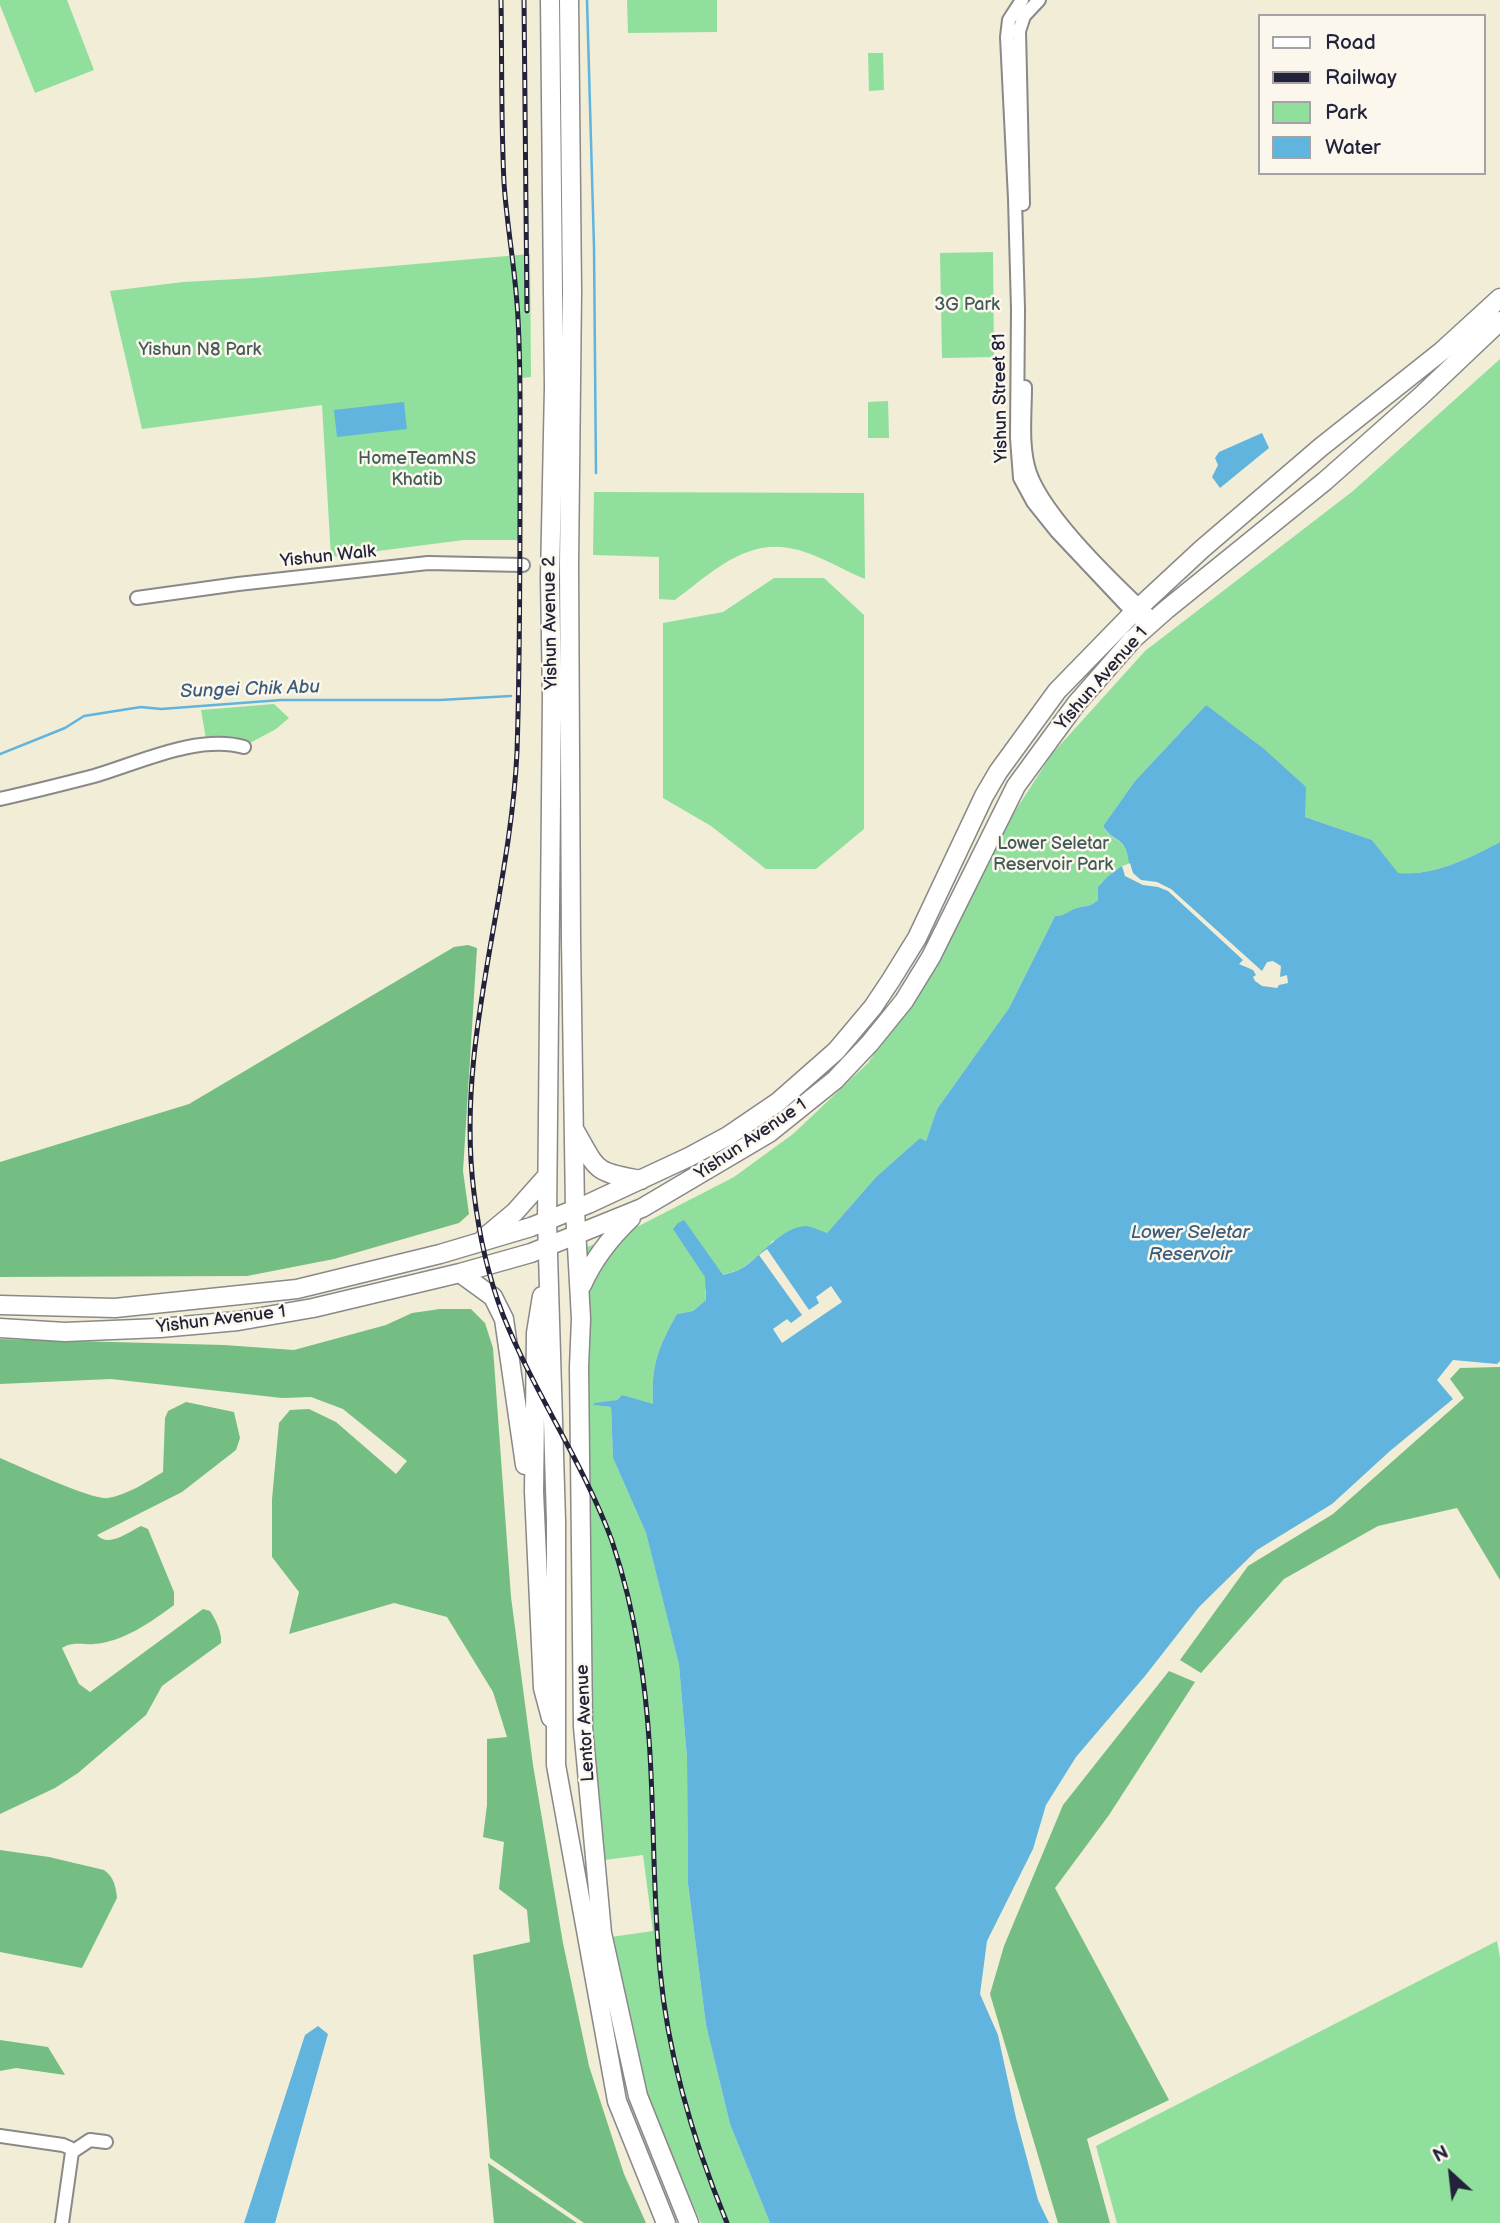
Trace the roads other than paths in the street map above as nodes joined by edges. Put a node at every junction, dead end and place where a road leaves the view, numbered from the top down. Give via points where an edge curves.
1 (550, 0) edge
2 (569, 0) edge
3 (1022, 0) edge
4 (1039, 0) edge
5 (553, 261) junction
6 (572, 261) junction
7 (1500, 298) edge
8 (1500, 321) edge
9 (1321, 447) junction
10 (1354, 455) junction
11 (1291, 473) junction
12 (1325, 481) junction
13 (523, 565) dead end
14 (137, 598) dead end
15 (1137, 610) junction
16 (1150, 623) junction
17 (244, 747) dead end
18 (0, 799) edge
19 (746, 1123) junction
20 (573, 1127) junction
21 (769, 1133) junction
22 (547, 1176) junction
23 (640, 1180) junction
24 (642, 1208) junction
25 (575, 1210) junction
26 (547, 1222) junction
27 (578, 1235) junction
28 (480, 1242) junction
29 (547, 1247) junction
30 (460, 1273) junction
31 (548, 1273) junction
32 (580, 1289) junction
33 (0, 1305) edge
34 (0, 1328) edge
35 (536, 1548) junction
36 (557, 1738) junction
37 (0, 2136) edge
38 (106, 2141) dead end
39 (72, 2152) junction
40 (62, 2223) edge
41 (666, 2223) edge
42 (689, 2223) edge

1 - 5 main road, Yishun Avenue 2
2 - 6 main road, Yishun Avenue 2
3 - 15 street, Yishun Street 81 via 1009,20 1007,37 1020,478 1057,532
4 - 15 street, Yishun Street 81 via 1024,16 1019,31 1026,454 1043,498
5 - 6 main road via 556,252 564,248
5 - 22 main road, Yishun Avenue 2
6 - 20 main road, Yishun Avenue 2
7 - 9 main road, Yishun Avenue 1 via 1442,351
8 - 10 main road, Yishun Avenue 1
9 - 10 main road via 1326,458 1338,463
9 - 11 main road, Yishun Avenue 1
10 - 12 main road, Yishun Avenue 1
11 - 12 main road via 1310,465
11 - 15 main road, Yishun Avenue 1
12 - 16 main road, Yishun Avenue 1
13 - 14 street, Yishun Walk via 428,564
15 - 16 street, Yishun Street 81
15 - 19 main road, Yishun Avenue 1 via 1057,691 998,772 917,938 873,1007 805,1081
16 - 21 main road, Yishun Avenue 1 via 1076,704 1016,786 931,957 904,1001 835,1080
17 - 18 street via 212,743
19 - 21 main road via 741,1133 744,1140
19 - 23 main road, Yishun Avenue 1
20 - 23 main road via 601,1171
20 - 25 main road, Yishun Avenue 2
21 - 24 main road, Yishun Avenue 1
22 - 26 main road, Yishun Avenue 2
22 - 28 main road
23 - 25 main road, Yishun Avenue 1
24 - 27 main road, Yishun Avenue 1
24 - 32 main road via 607,1243
25 - 26 main road, Yishun Avenue 1
25 - 27 main road, Lentor Avenue
26 - 28 main road, Yishun Avenue 1
26 - 29 main road, Yishun Avenue 2
27 - 29 main road, Yishun Avenue 1
27 - 32 main road, Lentor Avenue
28 - 33 main road, Yishun Avenue 1 via 298,1289 115,1308
29 - 30 main road, Yishun Avenue 1
29 - 31 main road, Lentor Avenue
30 - 34 main road, Yishun Avenue 1 via 238,1321 65,1332
30 - 35 main road via 493,1297 504,1318
31 - 35 main road via 536,1333
31 - 36 main road, Lentor Avenue via 555,1425
32 - 42 main road, Lentor Avenue via 583,1727 602,1933 638,2096
35 - 36 main road via 543,1688
36 - 41 main road, Lentor Avenue via 556,1765 617,2101
37 - 39 street via 64,2145
38 - 39 street via 90,2140
39 - 40 street

